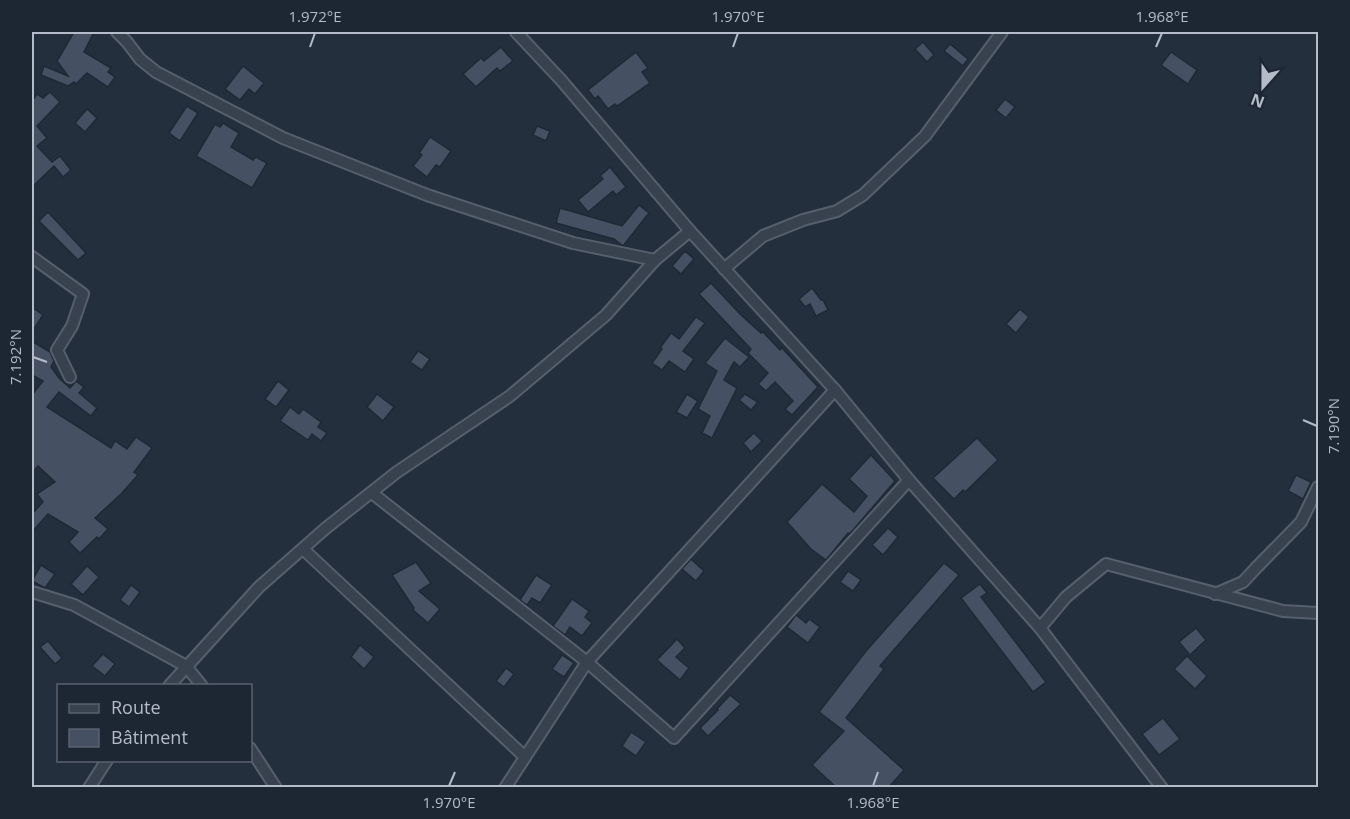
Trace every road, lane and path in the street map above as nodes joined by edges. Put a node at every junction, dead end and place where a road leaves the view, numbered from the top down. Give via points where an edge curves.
1 (117, 32) edge
2 (516, 32) edge
3 (1002, 32) edge
4 (690, 231) junction
5 (32, 257) edge
6 (655, 260) junction
7 (724, 269) junction
8 (70, 377) dead end
9 (835, 390) junction
10 (909, 480) junction
11 (1318, 487) edge
12 (372, 493) junction
13 (303, 549) junction
14 (32, 592) edge
15 (1215, 594) junction
16 (1318, 613) edge
17 (1040, 628) junction
18 (587, 662) junction
19 (186, 666) junction
20 (171, 684) edge
21 (200, 684) edge
22 (252, 751) edge
23 (525, 757) junction
24 (106, 762) edge
25 (89, 788) edge
26 (276, 788) edge
27 (505, 788) edge
28 (1162, 788) edge

1 - 6 street via 156,72 283,138 427,195 573,243
2 - 4 street
3 - 7 street via 925,136 863,195 837,212 763,236
4 - 6 street
4 - 7 street
5 - 8 street via 83,294 72,326 57,350
6 - 12 street via 606,315 510,396
7 - 9 street
9 - 10 street
9 - 18 street
10 - 17 street
10 - 18 street via 674,738
11 - 15 street via 1301,522 1243,582
12 - 13 street
12 - 18 street
13 - 19 street via 259,587
13 - 23 street
14 - 19 street via 74,605
15 - 16 street via 1283,611
15 - 17 street via 1106,564 1066,597
17 - 28 street
18 - 23 street
19 - 20 street
19 - 21 street
22 - 26 street
23 - 27 street
24 - 25 street

